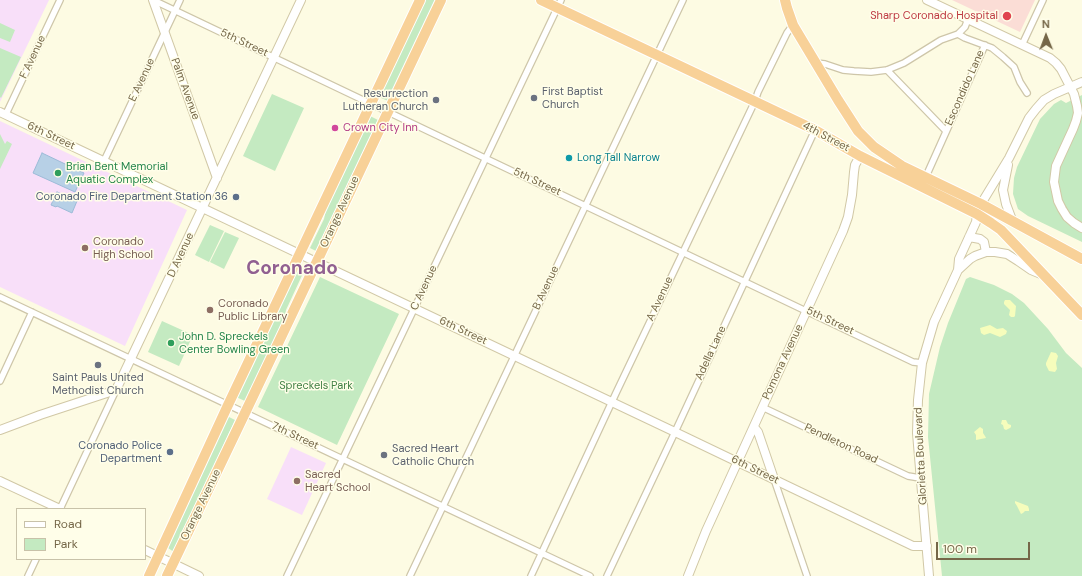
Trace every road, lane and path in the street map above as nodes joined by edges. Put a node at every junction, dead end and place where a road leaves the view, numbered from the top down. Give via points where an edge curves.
1 (60, 0) edge
2 (153, 0) edge
3 (180, 0) edge
4 (301, 0) edge
5 (420, 0) edge
6 (441, 0) edge
7 (541, 0) edge
8 (683, 0) edge
9 (785, 0) edge
10 (927, 0) edge
11 (1043, 0) edge
12 (559, 4) edge
13 (175, 11) junction
14 (968, 19) junction
15 (793, 25) junction
16 (165, 32) junction
17 (958, 34) junction
18 (985, 45) junction
19 (1022, 45) junction
20 (657, 55) junction
21 (274, 58) junction
22 (816, 63) junction
23 (887, 70) junction
24 (1082, 82) edge
25 (1070, 86) junction
26 (1027, 93) dead end
27 (755, 101) junction
28 (371, 103) junction
29 (388, 112) junction
30 (3, 113) edge
31 (814, 130) junction
32 (946, 131) junction
33 (860, 156) junction
34 (486, 158) junction
35 (1009, 158) junction
36 (104, 161) junction
37 (928, 172) dead end
38 (217, 178) junction
39 (981, 204) junction
40 (586, 206) junction
41 (203, 208) junction
42 (977, 214) junction
43 (1012, 220) junction
44 (1082, 228) edge
45 (969, 237) junction
46 (683, 252) junction
47 (986, 252) junction
48 (300, 254) junction
49 (1082, 258) edge
50 (317, 262) junction
51 (958, 270) junction
52 (1044, 276) junction
53 (745, 281) junction
54 (0, 297) edge
55 (414, 308) junction
56 (807, 311) junction
57 (32, 312) junction
58 (1082, 315) edge
59 (514, 356) junction
60 (131, 359) junction
61 (922, 363) junction
62 (0, 381) edge
63 (116, 390) junction
64 (612, 402) junction
65 (228, 405) junction
66 (762, 407) junction
67 (245, 413) junction
68 (754, 427) junction
69 (0, 430) edge
70 (675, 432) junction
71 (342, 459) junction
72 (738, 462) junction
73 (920, 478) junction
74 (774, 480) junction
75 (0, 481) edge
76 (443, 507) junction
77 (58, 508) edge
78 (60, 508) edge
79 (927, 546) junction
80 (146, 550) edge
81 (542, 553) junction
82 (159, 556) junction
83 (36, 560) edge
84 (173, 563) junction
85 (28, 576) edge
86 (149, 576) edge
87 (167, 576) edge
88 (199, 576) edge
89 (287, 576) edge
90 (410, 576) edge
91 (531, 576) edge
92 (590, 576) edge
93 (607, 576) edge
94 (690, 576) edge
95 (807, 576) edge
96 (929, 576) edge

1 - 30 street, F Avenue
2 - 13 street, 5th Street
2 - 16 street, Palm Avenue
3 - 13 street, E Avenue
4 - 21 street, D Avenue
5 - 28 highway, Orange Avenue
6 - 29 highway, Orange Avenue
7 - 12 highway, 4th Street
8 - 20 street, B Avenue
9 - 15 highway
10 - 14 street
11 - 19 street
12 - 20 highway, 4th Street
12 - 34 street, C Avenue
13 - 16 street, E Avenue
13 - 21 street, 5th Street
14 - 17 street
14 - 19 street
15 - 22 highway
15 - 27 street, A Avenue via 786,33
16 - 36 street, E Avenue
16 - 38 street, Palm Avenue
17 - 18 street
17 - 23 street via 941,40 904,63
18 - 26 street via 1014,67
18 - 32 street, Escondido Lane
19 - 25 street via 1056,63
20 - 27 highway, 4th Street
20 - 40 street, B Avenue
21 - 28 street, 5th Street
21 - 38 street, D Avenue
22 - 23 street via 843,70
22 - 39 highway via 855,126 874,147 902,166
23 - 32 street, Escondido Lane
24 - 25 street
25 - 35 street via 1044,100 1036,109
25 - 44 street via 1078,113 1056,166 1054,182 1062,209 1067,217
27 - 31 highway, 4th Street
27 - 46 street, A Avenue
28 - 29 street, 5th Street
28 - 48 highway, Orange Avenue
29 - 34 street, 5th Street
29 - 50 highway, Orange Avenue
30 - 36 street, 6th Street
31 - 33 highway, 4th Street
31 - 53 street, Adella Lane
32 - 37 street, Escondido Lane
33 - 42 highway, 4th Street
33 - 56 street, Pomona Avenue via 855,164 852,196 843,232
34 - 40 street, 5th Street
34 - 55 street, C Avenue
35 - 39 street
35 - 43 street via 1003,190
36 - 41 street, 6th Street
38 - 41 street, D Avenue
39 - 43 highway
40 - 46 street, 5th Street
40 - 59 street, B Avenue
41 - 48 street, 6th Street
41 - 60 street, D Avenue
42 - 45 street, Glorietta Boulevard
42 - 52 highway, 4th Street via 1001,230
43 - 49 highway
45 - 47 street via 984,242
45 - 51 street, Glorietta Boulevard via 959,259
46 - 53 street, 5th Street
46 - 64 street, A Avenue
47 - 51 street, Glorietta Boulevard via 970,259
47 - 52 street via 1007,254
48 - 50 street, 6th Street
48 - 65 highway, Orange Avenue
50 - 55 street, 6th Street
50 - 67 highway, Orange Avenue
51 - 61 street, Glorietta Boulevard via 934,322
52 - 58 highway, 4th Street
53 - 56 street, 5th Street
53 - 70 street, Adella Lane
54 - 57 street, 7th Street
55 - 59 street, 6th Street
55 - 71 street, C Avenue
56 - 61 street, 5th Street via 913,362
56 - 66 street, Pomona Avenue
57 - 60 street, 7th Street
57 - 62 street
59 - 64 street, 6th Street
59 - 76 street, B Avenue
60 - 63 street, D Avenue
60 - 65 street, 7th Street
61 - 73 street, Glorietta Boulevard via 917,421
63 - 69 street
63 - 78 street, D Avenue
64 - 70 street, 6th Street
64 - 81 street, A Avenue
65 - 67 street, 7th Street
65 - 82 highway, Orange Avenue
66 - 68 street, Pomona Avenue
66 - 73 street, Pendleton Road via 908,476
67 - 71 street, 7th Street
67 - 84 highway, Orange Avenue
68 - 72 street, Pomona Avenue
68 - 74 street
70 - 72 street, 6th Street
70 - 93 street, Adella Lane
71 - 76 street, 7th Street
71 - 89 street, C Avenue
72 - 74 street, 6th Street
72 - 94 street, Pomona Avenue via 692,564
73 - 79 street, Glorietta Boulevard
74 - 79 street, 6th Street via 913,546
74 - 95 street
75 - 77 street
76 - 81 street, 7th Street
76 - 90 street, B Avenue
79 - 96 street, Glorietta Boulevard
80 - 82 street
81 - 91 street, A Avenue
81 - 92 street, 7th Street
82 - 84 street
82 - 86 highway, Orange Avenue
83 - 85 street
84 - 87 highway, Orange Avenue
84 - 88 street

